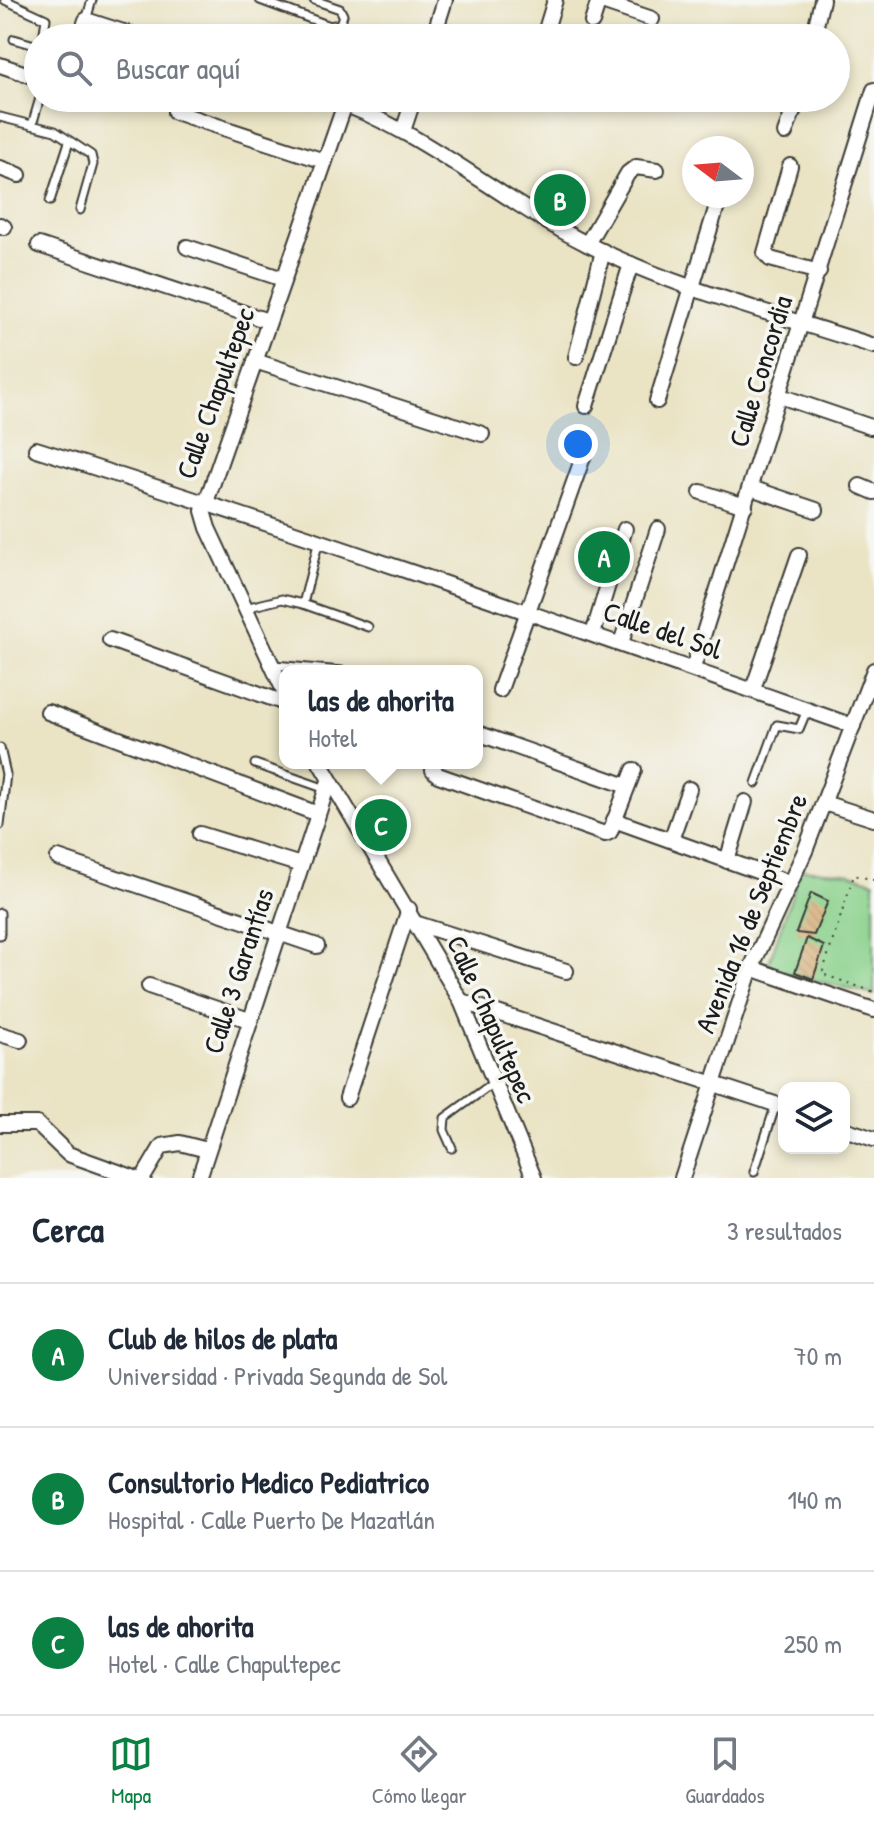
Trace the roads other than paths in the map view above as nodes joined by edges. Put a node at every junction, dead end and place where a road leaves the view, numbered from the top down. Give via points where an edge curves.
1 (5, 0) edge
2 (92, 0) edge
3 (260, 0) edge
4 (314, 0) edge
5 (555, 0) edge
6 (822, 0) edge
7 (440, 1) edge
8 (599, 1) edge
9 (652, 19) dead end
10 (86, 20) junction
11 (592, 22) dead end
12 (45, 24) edge
13 (85, 24) edge
14 (98, 24) edge
15 (325, 24) edge
16 (340, 24) edge
17 (436, 24) edge
18 (548, 24) edge
19 (816, 24) edge
20 (14, 39) dead end
21 (24, 42) edge
22 (0, 65) edge
23 (24, 73) edge
24 (874, 90) edge
25 (36, 112) edge
26 (175, 112) dead end
27 (342, 112) edge
28 (362, 112) edge
29 (409, 112) edge
30 (793, 112) edge
31 (0, 117) edge
32 (32, 125) junction
33 (403, 131) junction
34 (785, 133) dead end
35 (69, 142) junction
36 (324, 161) junction
37 (790, 166) dead end
38 (0, 168) edge
39 (657, 170) dead end
40 (19, 175) dead end
41 (50, 201) dead end
42 (716, 208) edge
43 (80, 210) dead end
44 (587, 244) junction
45 (39, 245) dead end
46 (187, 247) dead end
47 (603, 251) junction
48 (631, 264) junction
49 (819, 272) junction
50 (283, 279) junction
51 (691, 287) junction
52 (268, 321) junction
53 (803, 323) junction
54 (874, 346) edge
55 (576, 357) dead end
56 (255, 361) junction
57 (780, 396) junction
58 (657, 401) dead end
59 (586, 406) dead end
60 (871, 427) dead end
61 (482, 434) dead end
62 (588, 443) dead end
63 (36, 449) dead end
64 (751, 488) junction
65 (701, 492) dead end
66 (204, 501) junction
67 (745, 506) junction
68 (816, 510) dead end
69 (625, 529) dead end
70 (658, 529) dead end
71 (319, 540) junction
72 (799, 555) dead end
73 (303, 604) junction
74 (245, 608) junction
75 (530, 611) junction
76 (368, 627) dead end
77 (593, 634) junction
78 (110, 640) dead end
79 (621, 643) junction
80 (271, 665) junction
81 (279, 666) edge
82 (693, 668) junction
83 (874, 670) edge
84 (279, 681) edge
85 (753, 689) junction
86 (500, 690) dead end
87 (870, 695) edge
88 (279, 701) edge
89 (807, 710) junction
90 (48, 712) dead end
91 (853, 726) junction
92 (483, 735) edge
93 (0, 748) edge
94 (255, 764) dead end
95 (322, 769) edge
96 (433, 769) edge
97 (634, 770) dead end
98 (756, 783) dead end
99 (328, 785) junction
100 (627, 786) junction
101 (689, 789) dead end
102 (745, 802) dead end
103 (824, 803) junction
104 (318, 814) junction
105 (874, 819) edge
106 (614, 820) junction
107 (0, 825) edge
108 (200, 834) dead end
109 (671, 840) junction
110 (58, 858) dead end
111 (727, 861) junction
112 (301, 865) junction
113 (790, 883) junction
114 (409, 909) junction
115 (0, 913) edge
116 (418, 924) junction
117 (279, 932) junction
118 (0, 935) edge
119 (317, 946) dead end
120 (751, 968) junction
121 (566, 971) dead end
122 (149, 986) dead end
123 (461, 1001) junction
124 (874, 1010) edge
125 (249, 1020) junction
126 (0, 1034) edge
127 (20, 1040) dead end
128 (714, 1082) junction
129 (493, 1083) junction
130 (347, 1098) dead end
131 (778, 1105) edge
132 (778, 1111) edge
133 (0, 1124) edge
134 (850, 1131) edge
135 (874, 1139) edge
136 (452, 1148) dead end
137 (207, 1150) junction
138 (754, 1172) dead end
139 (135, 1178) edge
140 (143, 1178) edge
141 (199, 1178) edge
142 (534, 1178) edge
143 (682, 1178) edge

1 - 12 lane via 46,19
2 - 10 lane
3 - 15 lane
4 - 16 lane via 340,9
5 - 18 street
6 - 19 street
7 - 17 street
8 - 9 street
8 - 11 street
10 - 13 street
10 - 14 street
20 - 21 lane
22 - 23 street
24 - 49 street, Calle Concordia
25 - 32 lane
26 - 36 street
27 - 36 street, Calle Chapultepec
28 - 33 street
29 - 33 street
30 - 34 street
31 - 32 lane
32 - 35 lane via 55,131
33 - 44 street
35 - 41 lane
35 - 43 lane via 94,161
36 - 50 street, Calle Chapultepec
37 - 49 street via 765,255
38 - 40 street
39 - 44 street via 636,167 628,173
42 - 51 street
44 - 47 street
45 - 52 street
46 - 50 street
47 - 48 street
47 - 55 street
48 - 51 street
48 - 59 street
49 - 53 street, Calle Concordia
50 - 52 street, Calle Chapultepec
51 - 53 street
51 - 58 street
52 - 56 street, Calle Chapultepec
53 - 54 street
53 - 57 street, Calle Concordia
56 - 61 street
56 - 66 street, Calle Chapultepec
57 - 60 street
57 - 64 street, Calle Concordia
62 - 75 street
63 - 66 street
64 - 67 street, Calle Concordia
64 - 68 street
65 - 67 street
66 - 71 street
66 - 74 street, Calle Chapultepec via 208,528
67 - 82 street, Calle Concordia
69 - 77 street
70 - 79 street
71 - 73 lane
71 - 75 street, Calle del Sol
72 - 85 street
73 - 74 lane via 282,599
73 - 76 lane
74 - 80 street, Calle Chapultepec
75 - 77 street, Calle del Sol
75 - 86 street
77 - 79 street, Calle del Sol
78 - 88 street
79 - 82 street, Calle del Sol
80 - 81 lane
80 - 84 street, Calle Chapultepec
82 - 85 street, Calle del Sol
83 - 87 street, Avenida 16 de Septiembre
85 - 89 street, Calle del Sol
87 - 91 street, Avenida 16 de Septiembre
89 - 91 street, Calle del Sol
89 - 98 lane via 799,729 777,725
90 - 104 street
91 - 103 street, Avenida 16 de Septiembre
92 - 100 street
93 - 107 lane via 6,774
94 - 99 lane
95 - 99 street, Calle Chapultepec
96 - 106 street via 603,833 610,832
97 - 100 street
99 - 104 street, Calle 3 Garantías
99 - 114 street, Calle Chapultepec
100 - 106 street
101 - 109 street
102 - 111 street
103 - 105 street
103 - 113 street, Avenida 16 de Septiembre
104 - 112 street, Calle 3 Garantías
106 - 109 street
108 - 112 street
109 - 111 street
110 - 117 street
111 - 113 street
112 - 117 street, Calle 3 Garantías
113 - 120 street, Avenida 16 de Septiembre
114 - 116 street, Calle Chapultepec
114 - 130 street
115 - 118 lane
116 - 121 street
116 - 123 street, Calle Chapultepec
117 - 119 street
117 - 125 street, Calle 3 Garantías
120 - 124 street
120 - 128 street, Avenida 16 de Septiembre
122 - 125 street
123 - 128 street
123 - 129 street, Calle Chapultepec
125 - 137 street, Calle 3 Garantías
126 - 127 street
128 - 131 street
128 - 143 street, Avenida 16 de Septiembre
129 - 136 lane via 445,1118
129 - 142 street, Calle Chapultepec
132 - 138 lane
133 - 139 street via 37,1124 68,1154
134 - 135 street
137 - 140 street via 180,1143 162,1146
137 - 141 street, Calle 3 Garantías

